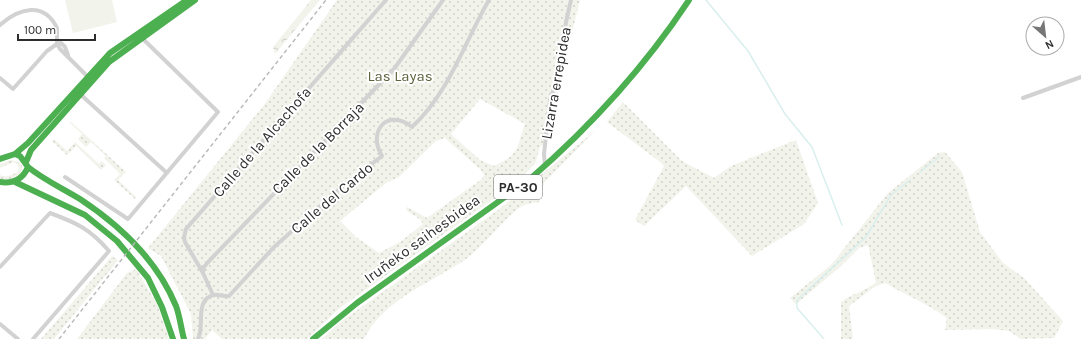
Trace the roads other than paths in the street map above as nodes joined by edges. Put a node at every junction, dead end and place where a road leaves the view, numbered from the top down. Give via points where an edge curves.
1 (187, 0) edge
2 (196, 0) edge
3 (386, 0) edge
4 (442, 0) edge
5 (489, 0) edge
6 (571, 0) edge
7 (689, 0) edge
8 (0, 25) edge
9 (142, 38) junction
10 (57, 44) junction
11 (1081, 77) edge
12 (0, 78) edge
13 (89, 78) junction
14 (78, 92) junction
15 (1023, 98) dead end
16 (15, 154) junction
17 (0, 159) edge
18 (27, 164) junction
19 (545, 166) junction
20 (167, 173) junction
21 (64, 177) dead end
22 (15, 182) junction
23 (0, 183) edge
24 (0, 267) edge
25 (203, 273) junction
26 (212, 295) junction
27 (0, 324) edge
28 (18, 339) edge
29 (33, 339) edge
30 (173, 339) edge
31 (184, 339) edge
32 (198, 339) edge
33 (313, 339) edge

1 - 13 main road via 110,53
2 - 9 main road
3 - 25 street, Calle de la Alcachofa via 186,229 185,242
4 - 25 street, Calle de la Borraja via 394,69 210,260
5 - 26 street, Calle del Cardo via 441,92 418,121 412,127 400,120 385,123 375,140 382,156 343,186 274,247 229,296
6 - 19 street, Lizarra errepidea via 560,72 550,100
7 - 19 main road, Iruñeko saihesbidea / PA-30 via 659,45 609,106
8 - 10 street via 17,14 34,9 41,11 56,25
9 - 13 main road
9 - 20 street via 218,112
10 - 12 street via 47,51 13,89
10 - 13 street via 63,45 68,56
11 - 15 street
13 - 14 main road
14 - 16 main road
14 - 18 main road via 31,150
14 - 20 street
16 - 17 main road
16 - 18 main road
18 - 22 main road via 24,175
18 - 31 main road via 41,179 80,199 143,251 176,307
19 - 33 main road, Iruñeko saihesbidea / PA-30 via 357,303
20 - 21 street via 128,219
22 - 23 main road
22 - 30 main road via 83,213 122,244 139,263 154,288 167,314
24 - 29 street via 50,213 79,224 109,252
25 - 26 street, Calle de la Alcachofa
26 - 32 street via 203,302 201,308 201,334
27 - 28 street

